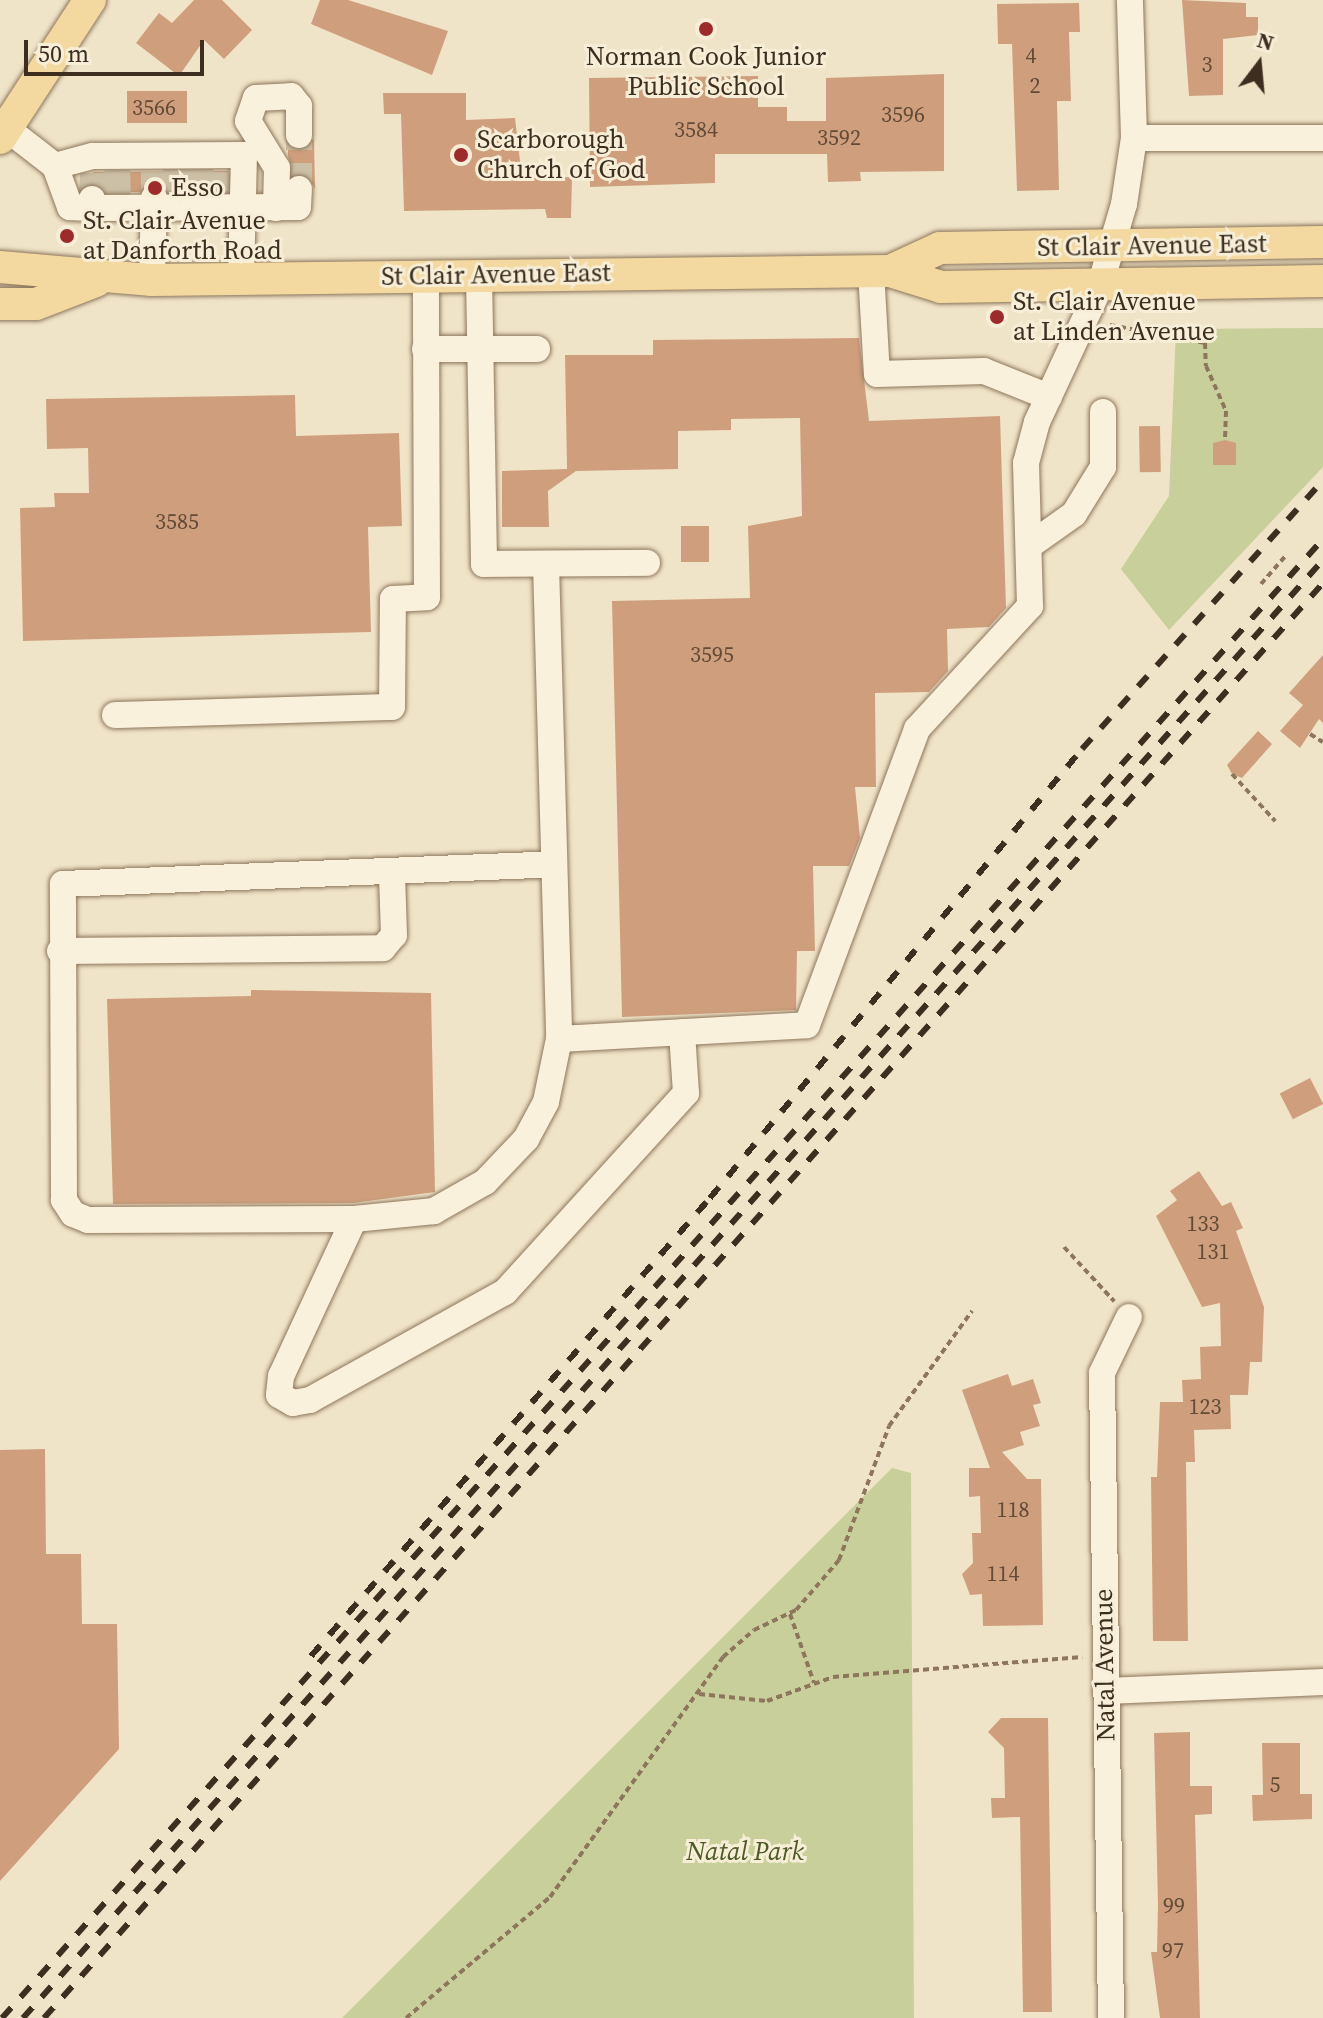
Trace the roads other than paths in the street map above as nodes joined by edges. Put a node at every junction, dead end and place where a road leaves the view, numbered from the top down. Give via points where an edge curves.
1 (90, 0) edge
2 (1130, 0) edge
3 (3, 133) edge
4 (299, 135) tunnel mouth
5 (1134, 138) junction
6 (1323, 138) edge
7 (55, 166) junction
8 (299, 189) dead end
9 (195, 203) junction
10 (276, 208) junction
11 (1323, 242) edge
12 (1113, 248) junction
13 (0, 267) edge
14 (881, 271) junction
15 (426, 275) junction
16 (479, 275) junction
17 (102, 278) junction
18 (241, 278) junction
19 (152, 280) junction
20 (1323, 281) edge
21 (1100, 286) junction
22 (0, 304) edge
23 (477, 348) junction
24 (425, 349) junction
25 (537, 349) dead end
26 (1049, 397) junction
27 (1103, 412) dead end
28 (1029, 546) junction
29 (647, 563) dead end
30 (546, 564) junction
31 (115, 715) dead end
32 (554, 864) junction
33 (392, 874) junction
34 (60, 951) junction
35 (682, 1032) junction
36 (559, 1039) junction
37 (354, 1219) junction
38 (1129, 1317) road end
39 (1323, 1682) edge
40 (1107, 1691) junction
41 (1111, 2018) edge

1 - 3 main road
2 - 5 street
3 - 7 street
4 - 10 street via 299,106 291,96 256,98 248,121 277,168
5 - 6 street
5 - 12 street
7 - 9 street via 70,207
7 - 9 street via 244,155
8 - 10 street via 298,207
9 - 10 street
9 - 18 street
9 - 19 street
11 - 12 main road, St Clair Avenue East
12 - 14 main road, St Clair Avenue East via 940,248
12 - 21 street
13 - 17 main road, St Clair Avenue East
14 - 16 main road, St Clair Avenue East
14 - 21 main road, St Clair Avenue East via 941,287
14 - 26 street via 877,374 984,371
15 - 16 main road, St Clair Avenue East
15 - 18 main road, St Clair Avenue East
15 - 24 street
16 - 23 street
17 - 19 main road, St Clair Avenue East
17 - 22 main road, St Clair Avenue East via 36,304
18 - 19 main road, St Clair Avenue East
20 - 21 main road, St Clair Avenue East
21 - 26 street
23 - 24 street
23 - 25 street
23 - 30 street via 484,564
24 - 31 street via 427,597 393,599 392,707
26 - 28 street via 1026,463
27 - 28 street via 1103,467 1074,514
28 - 35 street via 1030,606 917,729 807,1025
29 - 30 street
30 - 32 street
32 - 33 street
32 - 36 street
33 - 34 street via 72,881 59,893
33 - 34 street via 394,935 383,948
34 - 37 street via 64,1200 73,1214 88,1220
35 - 36 street
35 - 37 street via 686,1093 505,1292 293,1403 279,1395 281,1376
36 - 37 street via 546,1102 526,1139 485,1182 434,1211
38 - 40 street, Natal Avenue via 1102,1373
39 - 40 street
40 - 41 street, Natal Avenue

